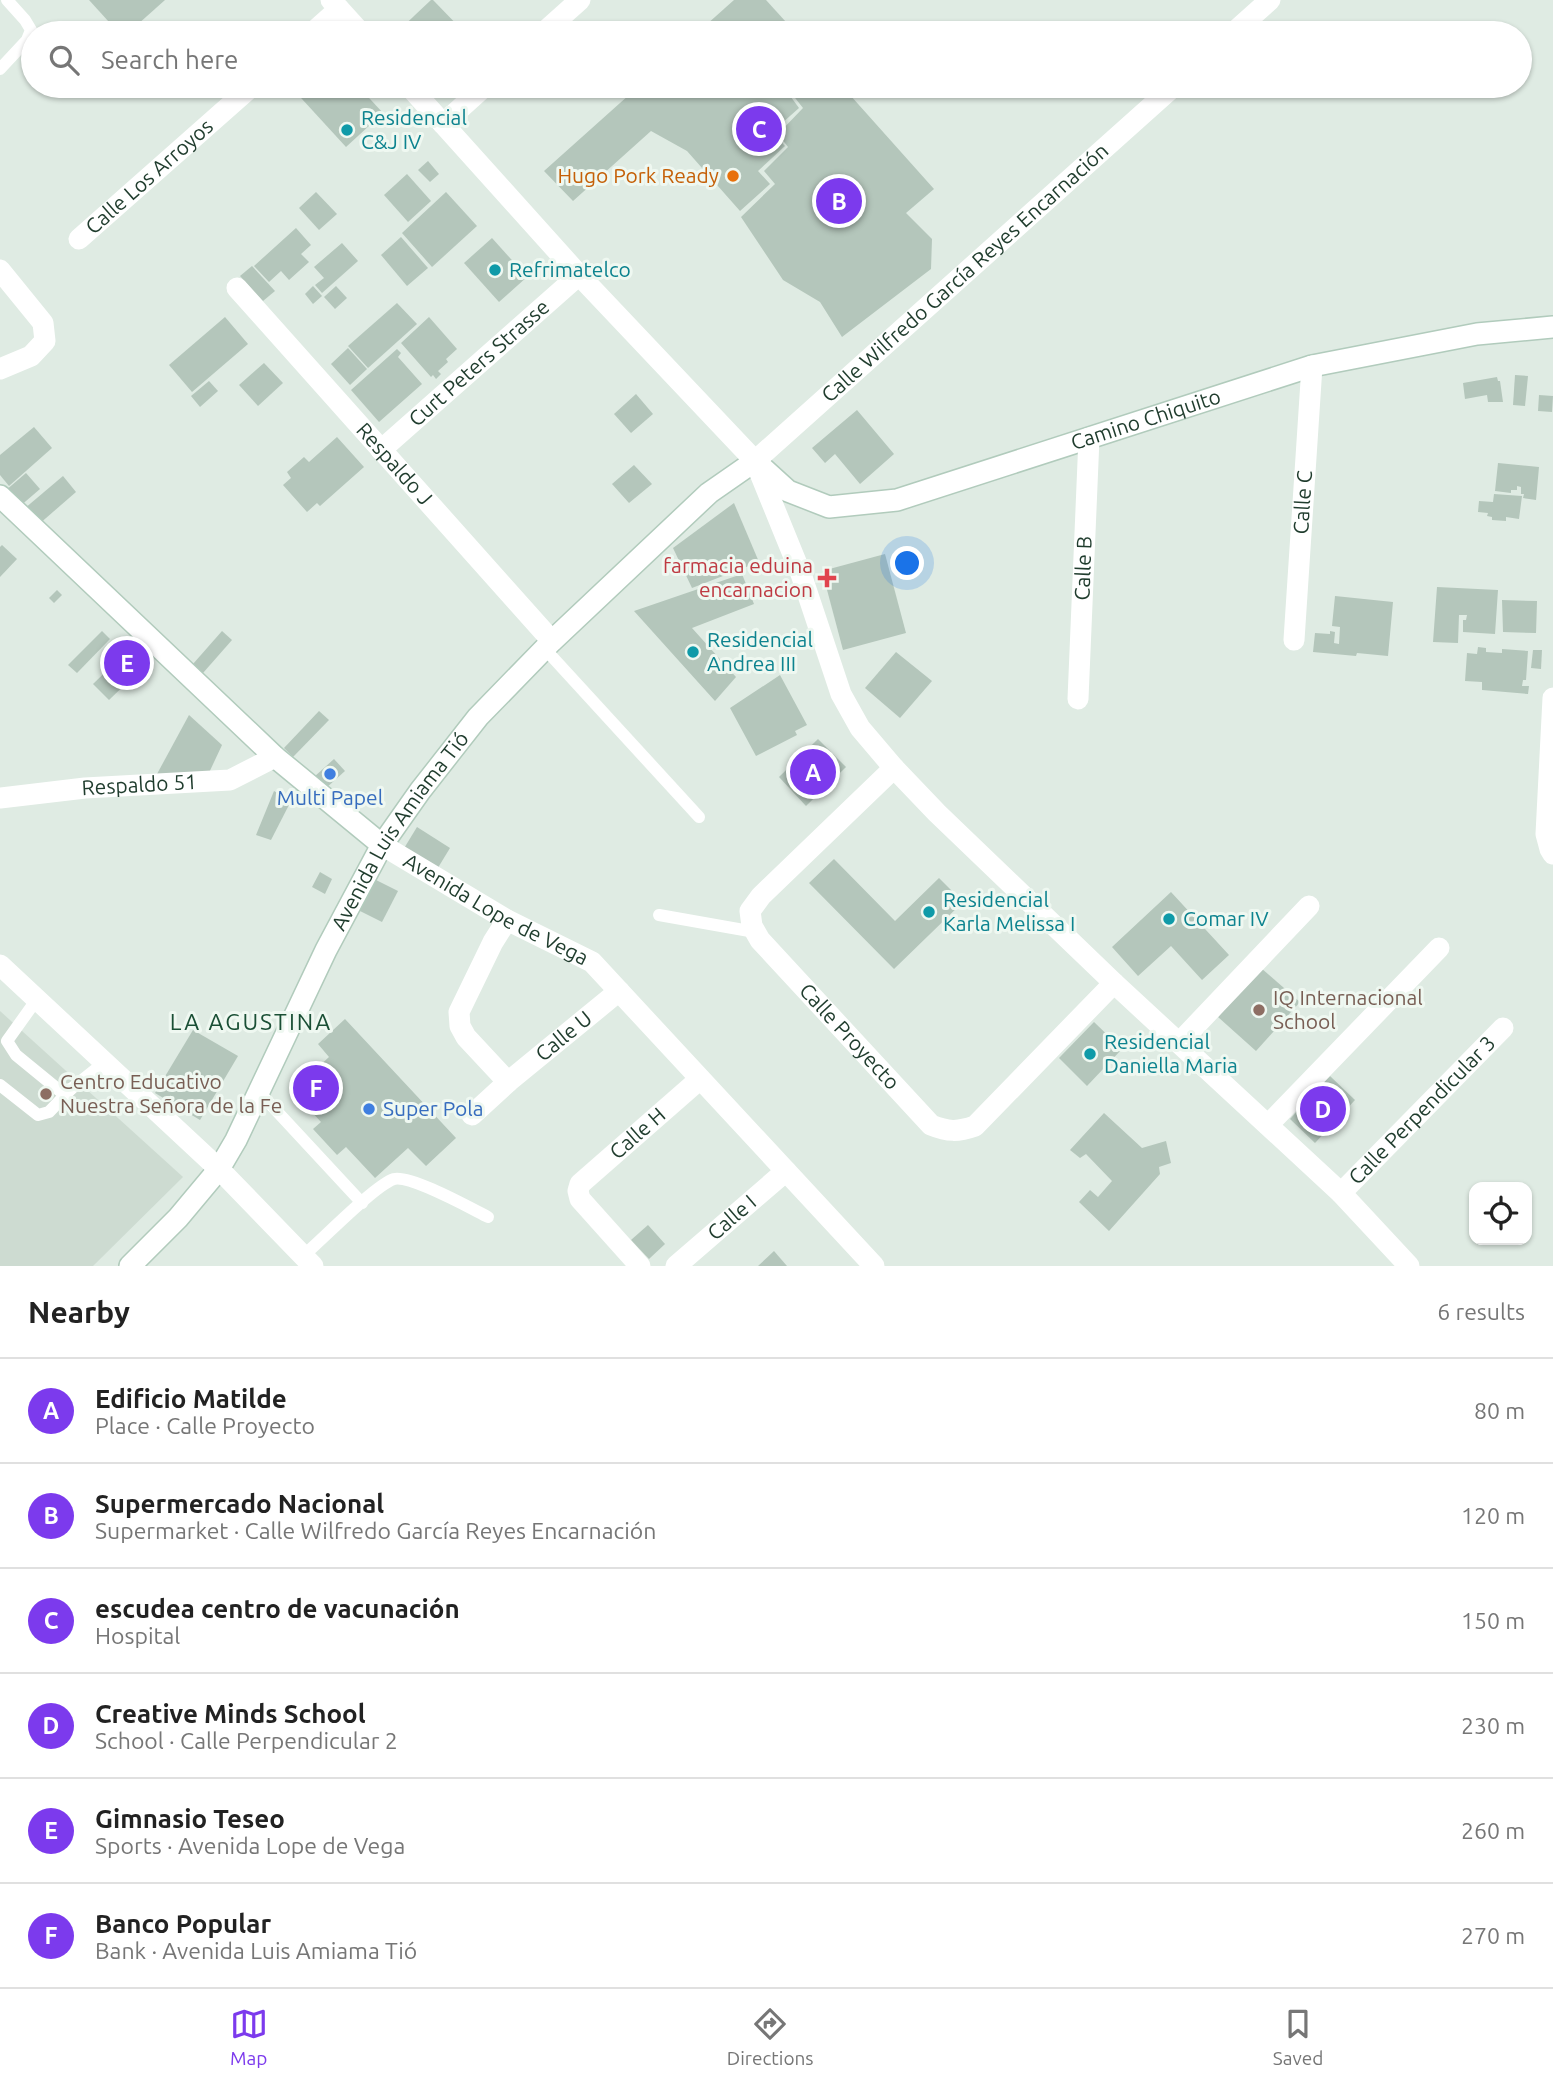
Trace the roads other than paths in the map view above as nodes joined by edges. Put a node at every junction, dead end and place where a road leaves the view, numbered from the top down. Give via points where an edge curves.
1 (7, 0) edge
2 (580, 0) edge
3 (1270, 0) edge
4 (335, 4) edge
5 (26, 21) edge
6 (322, 21) edge
7 (350, 21) edge
8 (556, 21) edge
9 (1246, 21) edge
10 (21, 46) edge
11 (0, 69) edge
12 (238, 98) edge
13 (420, 98) edge
14 (472, 98) edge
15 (1161, 98) edge
16 (443, 124) junction
17 (79, 239) dead end
18 (0, 270) edge
19 (579, 275) junction
20 (237, 288) dead end
21 (1553, 327) edge
22 (1312, 366) junction
23 (0, 369) edge
24 (1089, 438) junction
25 (381, 450) junction
26 (755, 461) junction
27 (0, 496) edge
28 (1294, 640) dead end
29 (548, 645) junction
30 (1553, 698) edge
31 (1078, 699) dead end
32 (275, 757) junction
33 (894, 768) junction
34 (0, 798) edge
35 (699, 817) dead end
36 (382, 845) junction
37 (1553, 854) edge
38 (1309, 906) dead end
39 (659, 915) dead end
40 (507, 920) junction
41 (755, 932) junction
42 (1439, 948) dead end
43 (0, 964) edge
44 (1114, 983) junction
45 (619, 991) junction
46 (37, 999) junction
47 (1503, 1028) dead end
48 (1179, 1042) junction
49 (3, 1044) edge
50 (105, 1062) junction
51 (701, 1079) junction
52 (508, 1082) junction
53 (0, 1085) edge
54 (71, 1089) junction
55 (259, 1092) junction
56 (472, 1115) dead end
57 (1269, 1125) junction
58 (219, 1169) junction
59 (786, 1171) junction
60 (1341, 1193) junction
61 (362, 1203) junction
62 (488, 1217) dead end
63 (308, 1261) edge
64 (870, 1264) edge
65 (130, 1266) edge
66 (640, 1266) edge
67 (676, 1266) edge
68 (1409, 1266) edge

1 - 5 lane
2 - 8 street
3 - 9 street
4 - 6 street
4 - 7 street
10 - 11 lane
12 - 17 street, Calle Los Arroyos
13 - 16 street, Camino Chiquito
14 - 16 street
15 - 26 street, Calle Wilfredo García Reyes Encarnación
16 - 19 street, Camino Chiquito
18 - 23 street via 43,323 45,341 31,356
19 - 25 street, Curt Peters Strasse
19 - 26 street, Camino Chiquito
20 - 25 street, Respaldo J
21 - 22 street, Camino Chiquito via 1477,334
22 - 24 street, Camino Chiquito
22 - 28 street, Calle C
24 - 26 street, Camino Chiquito via 897,500 829,507 788,491
24 - 31 street, Calle B
25 - 29 street, Respaldo J
26 - 29 street, Avenida Luis Amiama Tió via 709,493
26 - 33 street via 801,574 841,694 860,728
27 - 32 street, Avenida Lope de Vega
29 - 35 lane
29 - 36 street, Avenida Luis Amiama Tió via 478,717
30 - 37 street via 1546,834
32 - 34 street, Respaldo 51 via 230,780
32 - 36 street, Avenida Lope de Vega
33 - 41 street via 761,896 750,911
33 - 44 street
36 - 40 street, Avenida Lope de Vega
36 - 55 street, Avenida Luis Amiama Tió
38 - 48 street
39 - 41 lane
40 - 45 street, Avenida Lope de Vega via 592,962
40 - 52 street via 459,1012 466,1037
41 - 44 street, Calle Proyecto via 932,1125 945,1131 975,1126
42 - 57 street
43 - 46 street
44 - 48 street
45 - 51 street, Avenida Lope de Vega
45 - 52 street, Calle U
46 - 49 lane
46 - 50 street
47 - 60 street, Calle Perpendicular 3
48 - 57 street
49 - 54 lane via 60,1091
50 - 54 lane
50 - 58 street
51 - 59 street, Avenida Lope de Vega
51 - 66 street, Calle H via 580,1184 580,1199
52 - 56 street, Calle U
53 - 54 lane via 38,1115 49,1112
55 - 58 street, Avenida Luis Amiama Tió
55 - 61 lane
57 - 60 street
58 - 63 street
58 - 65 street, Avenida Luis Amiama Tió
59 - 64 street, Avenida Lope de Vega
59 - 67 street, Calle I
60 - 68 street
61 - 62 lane via 394,1179 411,1180
61 - 63 lane

